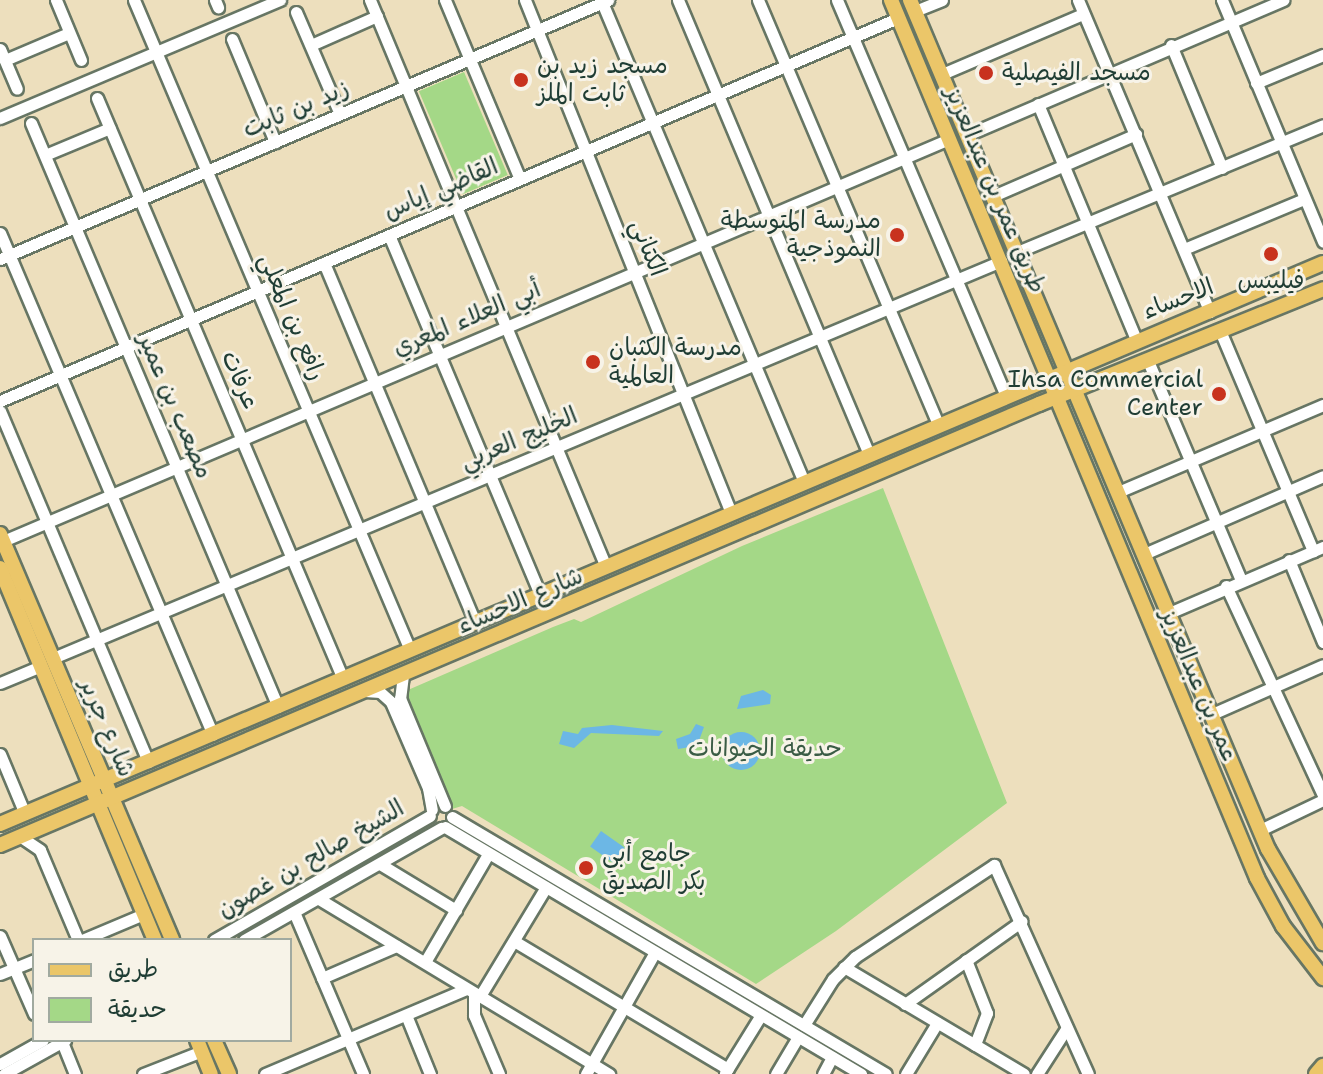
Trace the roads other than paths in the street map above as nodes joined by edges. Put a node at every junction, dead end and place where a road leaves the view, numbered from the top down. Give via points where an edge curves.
1 (56, 0) edge
2 (134, 0) edge
3 (280, 0) edge
4 (370, 0) edge
5 (445, 0) edge
6 (525, 0) edge
7 (678, 0) edge
8 (758, 0) edge
9 (837, 0) edge
10 (891, 0) edge
11 (942, 0) edge
12 (1078, 0) edge
13 (1222, 0) edge
14 (1283, 0) edge
15 (604, 1) edge
16 (913, 6) edge
17 (296, 12) dead end
18 (1083, 14) junction
19 (377, 16) junction
20 (898, 18) junction
21 (1231, 21) junction
22 (537, 30) junction
23 (69, 33) junction
24 (853, 37) junction
25 (232, 39) dead end
26 (311, 45) junction
27 (1171, 45) junction
28 (156, 52) junction
29 (2, 55) edge
30 (1323, 55) edge
31 (470, 59) junction
32 (81, 60) dead end
33 (786, 66) junction
34 (1108, 70) junction
35 (942, 74) junction
36 (1256, 83) junction
37 (406, 86) junction
38 (17, 89) dead end
39 (718, 95) junction
40 (97, 98) dead end
41 (1038, 104) junction
42 (340, 114) junction
43 (0, 118) edge
44 (31, 123) dead end
45 (653, 123) junction
46 (1323, 125) edge
47 (110, 128) junction
48 (1136, 134) junction
49 (967, 135) junction
50 (949, 139) junction
51 (275, 142) junction
52 (1282, 143) junction
53 (586, 152) junction
54 (45, 155) junction
55 (904, 158) junction
56 (1065, 164) junction
57 (1222, 168) junction
58 (206, 171) junction
59 (520, 179) junction
60 (837, 186) junction
61 (1160, 192) junction
62 (993, 196) junction
63 (140, 199) junction
64 (1304, 199) junction
65 (456, 207) junction
66 (769, 215) junction
67 (1087, 222) junction
68 (75, 227) junction
69 (0, 233) edge
70 (389, 235) junction
71 (1323, 242) edge
72 (704, 243) junction
73 (1184, 249) junction
74 (1017, 252) junction
75 (5, 257) edge
76 (1001, 261) junction
77 (324, 263) junction
78 (1323, 263) edge
79 (634, 272) junction
80 (957, 280) junction
81 (1323, 289) edge
82 (258, 291) junction
83 (889, 309) junction
84 (1210, 312) junction
85 (191, 320) junction
86 (506, 327) junction
87 (1221, 333) junction
88 (820, 337) junction
89 (1136, 339) junction
90 (126, 347) junction
91 (1060, 352) junction
92 (1040, 353) junction
93 (439, 355) junction
94 (1148, 361) junction
95 (1082, 363) junction
96 (755, 364) junction
97 (1068, 371) junction
98 (60, 375) junction
99 (1050, 377) junction
100 (375, 383) junction
101 (1033, 385) junction
102 (1082, 386) junction
103 (683, 395) junction
104 (1006, 396) junction
105 (1057, 397) junction
106 (0, 401) edge
107 (1038, 404) junction
108 (1083, 409) junction
109 (1322, 409) edge
110 (0, 411) edge
111 (308, 411) junction
112 (1063, 412) junction
113 (938, 425) junction
114 (1262, 431) junction
115 (241, 439) junction
116 (556, 448) junction
117 (869, 454) junction
118 (1190, 460) junction
119 (177, 467) junction
120 (490, 475) junction
121 (1323, 476) edge
122 (804, 482) junction
123 (1287, 491) junction
124 (1118, 492) junction
125 (111, 495) junction
126 (425, 503) junction
127 (731, 513) junction
128 (47, 522) junction
129 (1216, 522) junction
130 (359, 530) junction
131 (1, 538) edge
132 (1318, 549) edge
133 (1144, 554) junction
134 (292, 558) junction
135 (1289, 560) junction
136 (606, 567) junction
137 (0, 568) edge
138 (1241, 580) junction
139 (227, 585) junction
140 (1226, 586) junction
141 (540, 595) junction
142 (161, 613) junction
143 (1169, 613) junction
144 (475, 623) junction
145 (96, 640) junction
146 (1323, 642) edge
147 (410, 650) junction
148 (47, 662) junction
149 (1323, 665) edge
150 (403, 675) junction
151 (343, 679) junction
152 (0, 683) edge
153 (1271, 688) junction
154 (365, 691) junction
155 (395, 700) junction
156 (278, 707) junction
157 (1212, 714) junction
158 (213, 735) junction
159 (0, 754) edge
160 (148, 762) junction
161 (126, 772) junction
162 (98, 784) junction
163 (134, 788) junction
164 (70, 795) junction
165 (113, 798) junction
166 (1323, 798) edge
167 (98, 804) junction
168 (445, 806) junction
169 (431, 813) junction
170 (25, 814) junction
171 (76, 814) junction
172 (119, 814) junction
173 (105, 821) junction
174 (0, 824) edge
175 (446, 824) junction
176 (1260, 830) junction
177 (21, 837) junction
178 (0, 845) edge
179 (488, 854) junction
180 (380, 864) junction
181 (546, 887) junction
182 (286, 899) junction
183 (319, 899) junction
184 (274, 906) junction
185 (456, 910) junction
186 (296, 912) junction
187 (144, 914) junction
188 (281, 920) junction
189 (1022, 921) junction
190 (0, 936) edge
191 (79, 938) edge
192 (85, 938) edge
193 (154, 938) edge
194 (171, 938) edge
195 (218, 938) edge
196 (248, 938) edge
197 (514, 941) junction
198 (1323, 943) edge
199 (396, 946) junction
200 (655, 952) junction
201 (966, 960) junction
202 (32, 961) edge
203 (425, 962) junction
204 (844, 967) junction
205 (14, 968) junction
206 (1319, 973) edge
207 (0, 974) edge
208 (322, 978) junction
209 (1323, 987) edge
210 (473, 993) junction
211 (905, 1004) junction
212 (622, 1006) junction
213 (32, 1009) edge
214 (406, 1015) junction
215 (761, 1015) junction
216 (937, 1023) junction
217 (1066, 1029) junction
218 (801, 1031) junction
219 (349, 1040) junction
220 (40, 1042) edge
221 (61, 1042) edge
222 (63, 1042) edge
223 (215, 1042) edge
224 (199, 1045) edge
225 (975, 1045) junction
226 (832, 1057) junction
227 (1323, 1066) edge
228 (587, 1068) edge
229 (4, 1071) edge
230 (727, 1071) edge
231 (879, 1072) edge
232 (75, 1074) edge
233 (143, 1074) edge
234 (211, 1074) edge
235 (229, 1074) edge
236 (265, 1074) edge
237 (363, 1074) edge
238 (430, 1074) edge
239 (499, 1074) edge
240 (609, 1074) edge
241 (776, 1074) edge
242 (823, 1074) edge
243 (861, 1074) edge
244 (906, 1074) edge
245 (1024, 1074) edge
246 (1037, 1074) edge
247 (1088, 1074) edge
248 (1316, 1074) edge

1 - 23 street
2 - 28 street, رافع بن المعلي
3 - 28 street
4 - 19 street
5 - 31 street
6 - 22 street, الكتاني
7 - 39 street
8 - 33 street
9 - 24 street
10 - 20 main road, طريق عمر بن عبدالعزيز
11 - 16 street
12 - 18 street
13 - 21 street
14 - 21 street
15 - 22 street, زيد بن ثابت
15 - 45 street
16 - 35 main road, طريق عمر بن عبدالعزيز
17 - 26 street
18 - 34 street
18 - 35 street
19 - 26 street
19 - 37 street
20 - 24 street, القاضي إياس
20 - 50 main road, طريق عمر بن عبدالعزيز
21 - 27 street
21 - 36 street
22 - 31 street, زيد بن ثابت
22 - 53 street, الكتاني
23 - 29 street
23 - 32 street
24 - 33 street, القاضي إياس
24 - 55 street
25 - 51 street
26 - 42 street
27 - 34 street
27 - 57 street
28 - 43 street
28 - 58 street, رافع بن المعلي
29 - 38 street
30 - 36 street
31 - 37 street, زيد بن ثابت
31 - 59 street
33 - 39 street, القاضي إياس
33 - 60 street
34 - 41 street
34 - 48 street
35 - 49 main road, طريق عمر بن عبدالعزيز
36 - 52 street
37 - 42 street, زيد بن ثابت
37 - 65 street
39 - 45 street, القاضي إياس
39 - 66 street
40 - 47 street, عرفات
41 - 49 street
41 - 56 street
42 - 51 street, زيد بن ثابت
44 - 54 street, مصعب بن عمير
45 - 53 street, القاضي إياس
45 - 72 street
46 - 52 street
47 - 54 street
47 - 63 street, عرفات
48 - 56 street
48 - 61 street
49 - 62 main road, طريق عمر بن عبدالعزيز
50 - 55 street, أبي العلاء المعري
50 - 76 main road, طريق عمر بن عبدالعزيز
51 - 58 street, زيد بن ثابت
52 - 57 street
52 - 64 street
53 - 59 street, القاضي إياس
53 - 79 street, الكتاني
54 - 68 street, مصعب بن عمير
55 - 60 street, أبي العلاء المعري
55 - 80 street
56 - 62 street
56 - 67 street
57 - 61 street
58 - 63 street, زيد بن ثابت
58 - 82 street, رافع بن المعلي
59 - 65 street, القاضي إياس
60 - 66 street, أبي العلاء المعري
60 - 83 street
61 - 67 street
61 - 73 street
62 - 74 main road, طريق عمر بن عبدالعزيز
63 - 68 street, زيد بن ثابت
63 - 85 street, عرفات
64 - 71 street
64 - 73 street
65 - 70 street, القاضي إياس
65 - 86 street
66 - 72 street, أبي العلاء المعري
66 - 88 street
67 - 74 street
67 - 89 street
68 - 75 street, زيد بن ثابت
68 - 90 street, مصعب بن عمير
69 - 75 street
70 - 77 street, القاضي إياس
70 - 93 street
72 - 79 street, أبي العلاء المعري
72 - 96 street
73 - 84 street
74 - 91 main road, طريق عمر بن عبدالعزيز
75 - 98 street
76 - 80 street, الخليج العربي
76 - 92 main road, طريق عمر بن عبدالعزيز
77 - 82 street, القاضي إياس
77 - 100 street
78 - 84 main road, الاحساء
79 - 86 street, أبي العلاء المعري
79 - 103 street, الكتاني
80 - 83 street, الخليج العربي
80 - 104 street
81 - 87 main road, الاحساء
82 - 85 street, القاضي إياس
82 - 111 street, رافع بن المعلي
83 - 88 street, الخليج العربي
83 - 113 street
84 - 89 main road, الاحساء
85 - 90 street, القاضي إياس
85 - 115 street, عرفات
86 - 93 street, أبي العلاء المعري
86 - 116 street
87 - 94 main road, الاحساء
87 - 114 street
88 - 96 street, الخليج العربي
88 - 117 street
89 - 95 main road, الاحساء
90 - 98 street, القاضي إياس
90 - 119 street, مصعب بن عمير
91 - 92 main road via 1054,366
91 - 97 main road, طريق عمر بن عبدالعزيز
92 - 99 main road, طريق عمر بن عبدالعزيز
93 - 100 street, أبي العلاء المعري
93 - 120 street
94 - 102 main road, الاحساء
94 - 118 street
95 - 97 main road, الاحساء
95 - 102 main road via 1076,379
96 - 103 street, الخليج العربي
96 - 122 street
97 - 99 main road, الاحساء
97 - 102 main road, طريق عمر بن عبدالعزيز
98 - 106 street, القاضي إياس
98 - 125 street
99 - 101 main road, شارع الاحساء
99 - 105 main road, طريق عمر بن عبدالعزيز
100 - 111 street, أبي العلاء المعري
100 - 126 street
101 - 104 main road, شارع الاحساء
101 - 107 main road via 1045,394
102 - 105 main road, الاحساء
102 - 108 main road, عمر بن عبدالعزيز
103 - 116 street, الخليج العربي
103 - 127 street, الكتاني
104 - 113 main road, شارع الاحساء
105 - 107 main road, شارع الاحساء
105 - 112 main road, عمر بن عبدالعزيز
107 - 150 main road, شارع الاحساء
108 - 112 main road via 1071,398 1063,401
108 - 124 main road, عمر بن عبدالعزيز
109 - 114 street
110 - 128 street
111 - 115 street, أبي العلاء المعري
111 - 130 street, رافع بن المعلي
112 - 206 main road, عمر بن عبدالعزيز via 1257,878
113 - 117 main road, شارع الاحساء
114 - 118 street
114 - 123 street
115 - 119 street, أبي العلاء المعري
115 - 134 street, عرفات
116 - 120 street, الخليج العربي
116 - 136 street
117 - 122 main road, شارع الاحساء
118 - 124 street
118 - 129 street
119 - 125 street, أبي العلاء المعري
119 - 139 street, مصعب بن عمير
120 - 126 street, الخليج العربي
120 - 141 street
121 - 123 street
122 - 127 main road, شارع الاحساء
123 - 129 street
123 - 132 street
124 - 133 main road, عمر بن عبدالعزيز
125 - 128 street, أبي العلاء المعري
125 - 142 street
126 - 130 street, الخليج العربي
126 - 144 street
127 - 136 main road, شارع الاحساء
128 - 131 street, أبي العلاء المعري
128 - 145 street
129 - 133 street
129 - 138 street
130 - 134 street, الخليج العربي
130 - 147 street, رافع بن المعلي
131 - 148 main road, شارع جرير
132 - 135 street
133 - 143 main road, عمر بن عبدالعزيز
134 - 139 street, الخليج العربي
134 - 151 street, عرفات
135 - 138 street
135 - 146 street
136 - 141 main road, شارع الاحساء
137 - 148 main road, شارع جرير
138 - 140 street
139 - 142 street, الخليج العربي
139 - 156 street, مصعب بن عمير
140 - 143 street
140 - 153 street
141 - 144 main road, شارع الاحساء
142 - 145 street, الخليج العربي
142 - 158 street
143 - 157 main road, عمر بن عبدالعزيز
144 - 147 main road, شارع الاحساء
145 - 148 street, الخليج العربي
145 - 160 street
147 - 151 main road, شارع الاحساء
148 - 152 street, الخليج العربي
148 - 162 main road, شارع جرير
149 - 153 street
150 - 154 main road, شارع الاحساء
150 - 155 street
151 - 156 main road, شارع الاحساء
153 - 157 street
153 - 166 street via 1279,694
154 - 155 street
154 - 163 main road, شارع الاحساء
155 - 168 street
155 - 169 street via 426,782
156 - 158 main road, شارع الاحساء
157 - 176 main road, عمر بن عبدالعزيز
158 - 160 main road, شارع الاحساء
159 - 170 street
160 - 161 main road, شارع الاحساء
161 - 162 main road, شارع الاحساء
161 - 163 main road via 120,785
162 - 164 main road
162 - 165 main road, شارع جرير
162 - 167 main road, شارع جرير
163 - 165 main road, شارع الاحساء
164 - 170 main road
164 - 171 main road via 86,798
165 - 167 main road, شارع الاحساء
165 - 172 main road, شارع جرير
166 - 176 street
167 - 171 main road, شارع الاحساء
167 - 173 main road, شارع جرير
168 - 169 street
168 - 175 street
169 - 175 street
169 - 182 street, الشيخ صالح بن غصون
170 - 174 main road
171 - 177 main road, شارع الاحساء
172 - 173 main road via 106,807
172 - 194 main road, شارع جرير
173 - 187 main road, شارع جرير
175 - 179 street
175 - 180 street, الشيخ صالح بن غصون
175 - 218 street
176 - 198 main road, عمر بن عبدالعزيز via 1291,895
177 - 178 main road, شارع الاحساء
177 - 191 street via 42,854
179 - 181 street
179 - 185 street
180 - 183 street, الشيخ صالح بن غصون
180 - 185 street
181 - 197 street
181 - 200 street
182 - 184 street, الشيخ صالح بن غصون
182 - 186 street via 286,908
183 - 186 street, الشيخ صالح بن غصون
183 - 199 street
184 - 188 street via 283,909
184 - 195 street, الشيخ صالح بن غصون
185 - 203 street
186 - 188 street, الشيخ صالح بن غصون
186 - 208 street
187 - 192 street
187 - 193 main road, شارع جرير
188 - 196 street, الشيخ صالح بن غصون
189 - 201 street
189 - 204 street via 999,868 988,865
189 - 217 street
190 - 205 street
197 - 210 street
197 - 212 street
199 - 203 street
199 - 208 street
200 - 212 street
200 - 215 street
201 - 211 street
201 - 225 street via 987,1013
202 - 205 street
203 - 210 street
204 - 211 street
204 - 218 street
205 - 207 street
205 - 213 street
206 - 209 main road, عمر بن عبدالعزيز
208 - 219 street
210 - 214 street
210 - 228 street
210 - 239 street via 474,1015
211 - 216 street
212 - 228 street
212 - 230 street
214 - 219 street
214 - 238 street
215 - 218 street
215 - 230 street
216 - 225 street
216 - 244 street
217 - 246 street
217 - 247 street
218 - 226 street
218 - 231 street
218 - 241 street
219 - 236 street
219 - 237 street
220 - 229 street
221 - 229 street
222 - 232 street
223 - 235 main road
224 - 233 street
224 - 234 main road
225 - 245 street
226 - 242 street
226 - 243 street
227 - 248 main road
228 - 240 street

